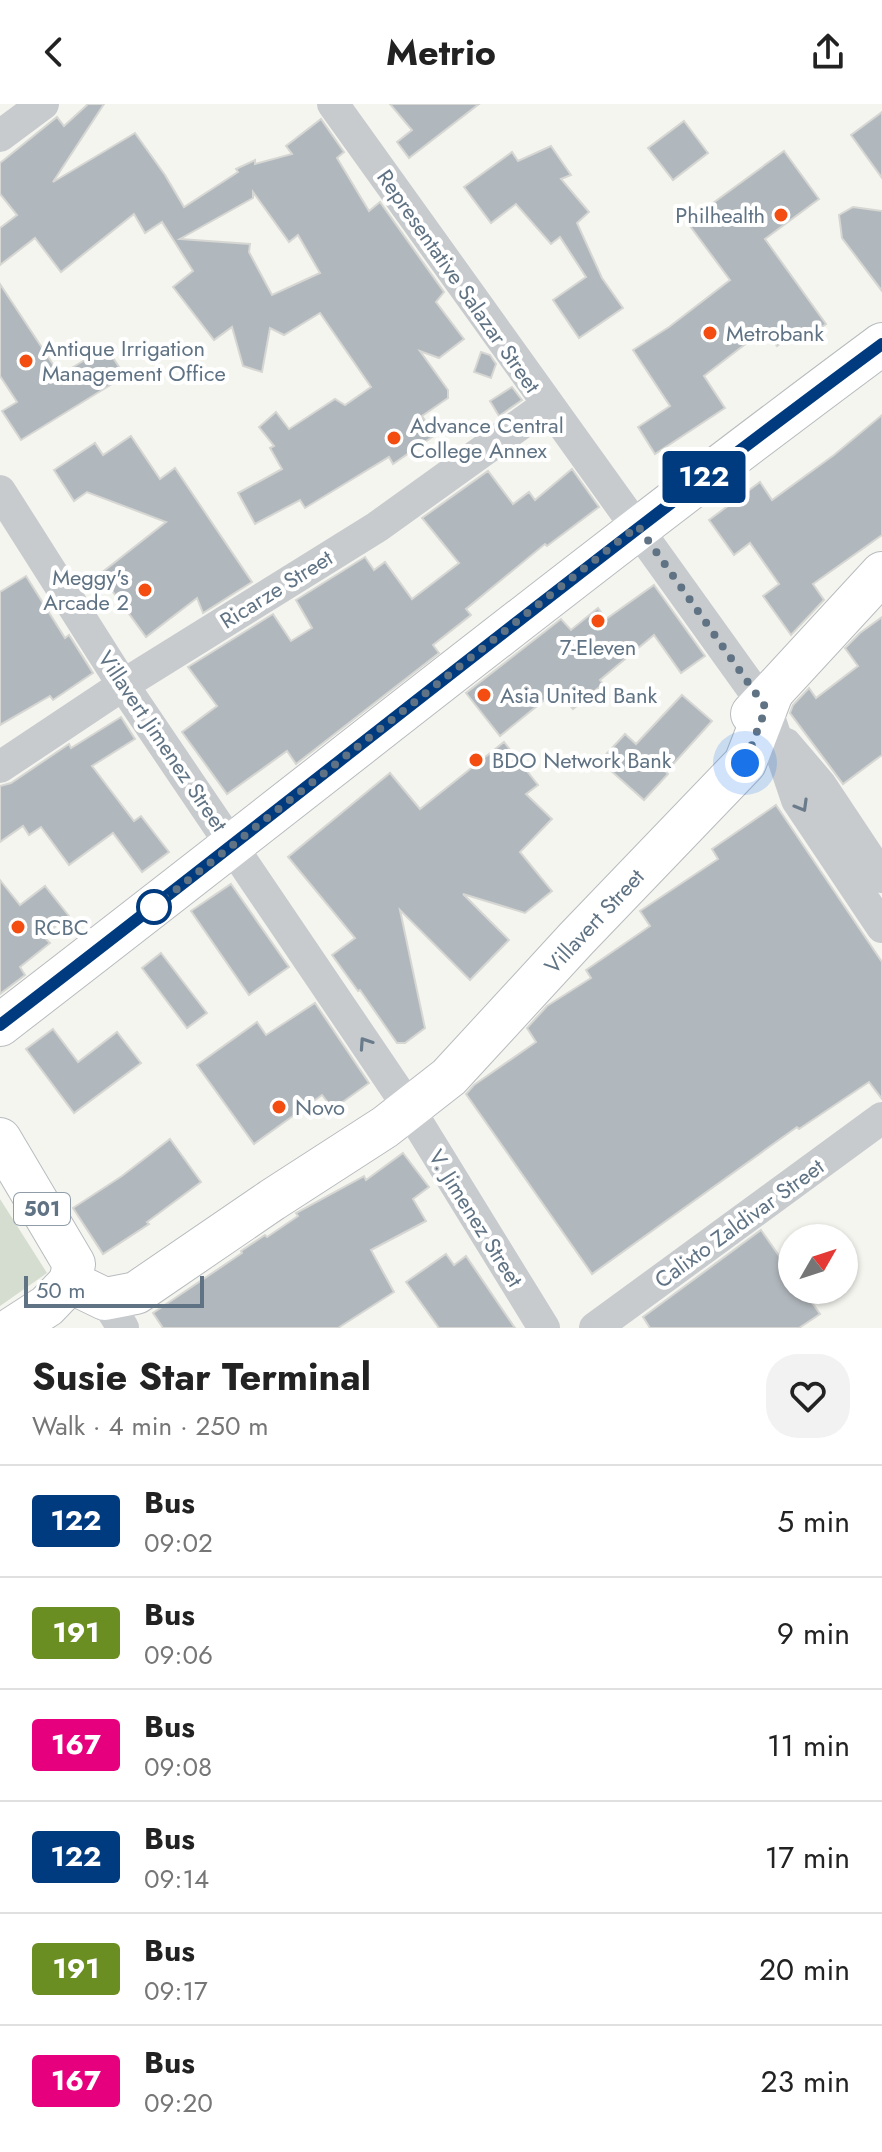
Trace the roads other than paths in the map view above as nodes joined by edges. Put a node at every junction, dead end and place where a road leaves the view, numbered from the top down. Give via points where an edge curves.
1 (43, 104) edge
2 (333, 104) edge
3 (0, 136) edge
4 (882, 344) edge
5 (547, 405) junction
6 (0, 491) edge
7 (638, 526) junction
8 (882, 573) edge
9 (123, 685) junction
10 (769, 709) junction
11 (0, 767) edge
12 (234, 846) junction
13 (881, 874) edge
14 (882, 927) edge
15 (0, 1025) edge
16 (399, 1111) junction
17 (882, 1118) edge
18 (0, 1139) edge
19 (99, 1303) edge
20 (13, 1328) edge
21 (544, 1328) edge
22 (595, 1328) edge

1 - 3 street
2 - 5 street, Representative Salazar Street
4 - 7 main road
5 - 7 street, Representative Salazar Street
5 - 9 street, Ricarze Street via 377,527
6 - 9 street, Villavert Jimenez Street
7 - 10 street, Representative Salazar Street
7 - 12 main road
8 - 10 main road, Villavert Street
9 - 11 street, Ricarze Street
9 - 12 street, Villavert Jimenez Street
10 - 13 street, Representative Salazar Street
10 -> 14 street, Representative Salazar Street via 797,800
10 - 16 main road, Villavert Street via 429,1058
12 - 15 main road
16 -> 12 street, Villavert Jimenez Street
16 - 19 main road, Villavert Street via 136,1293
16 - 21 street, V. Jimenez Street
17 - 22 street, Calixto Zaldivar Street
18 - 19 main road, 501
19 - 20 main road, Villavert Street via 47,1306

